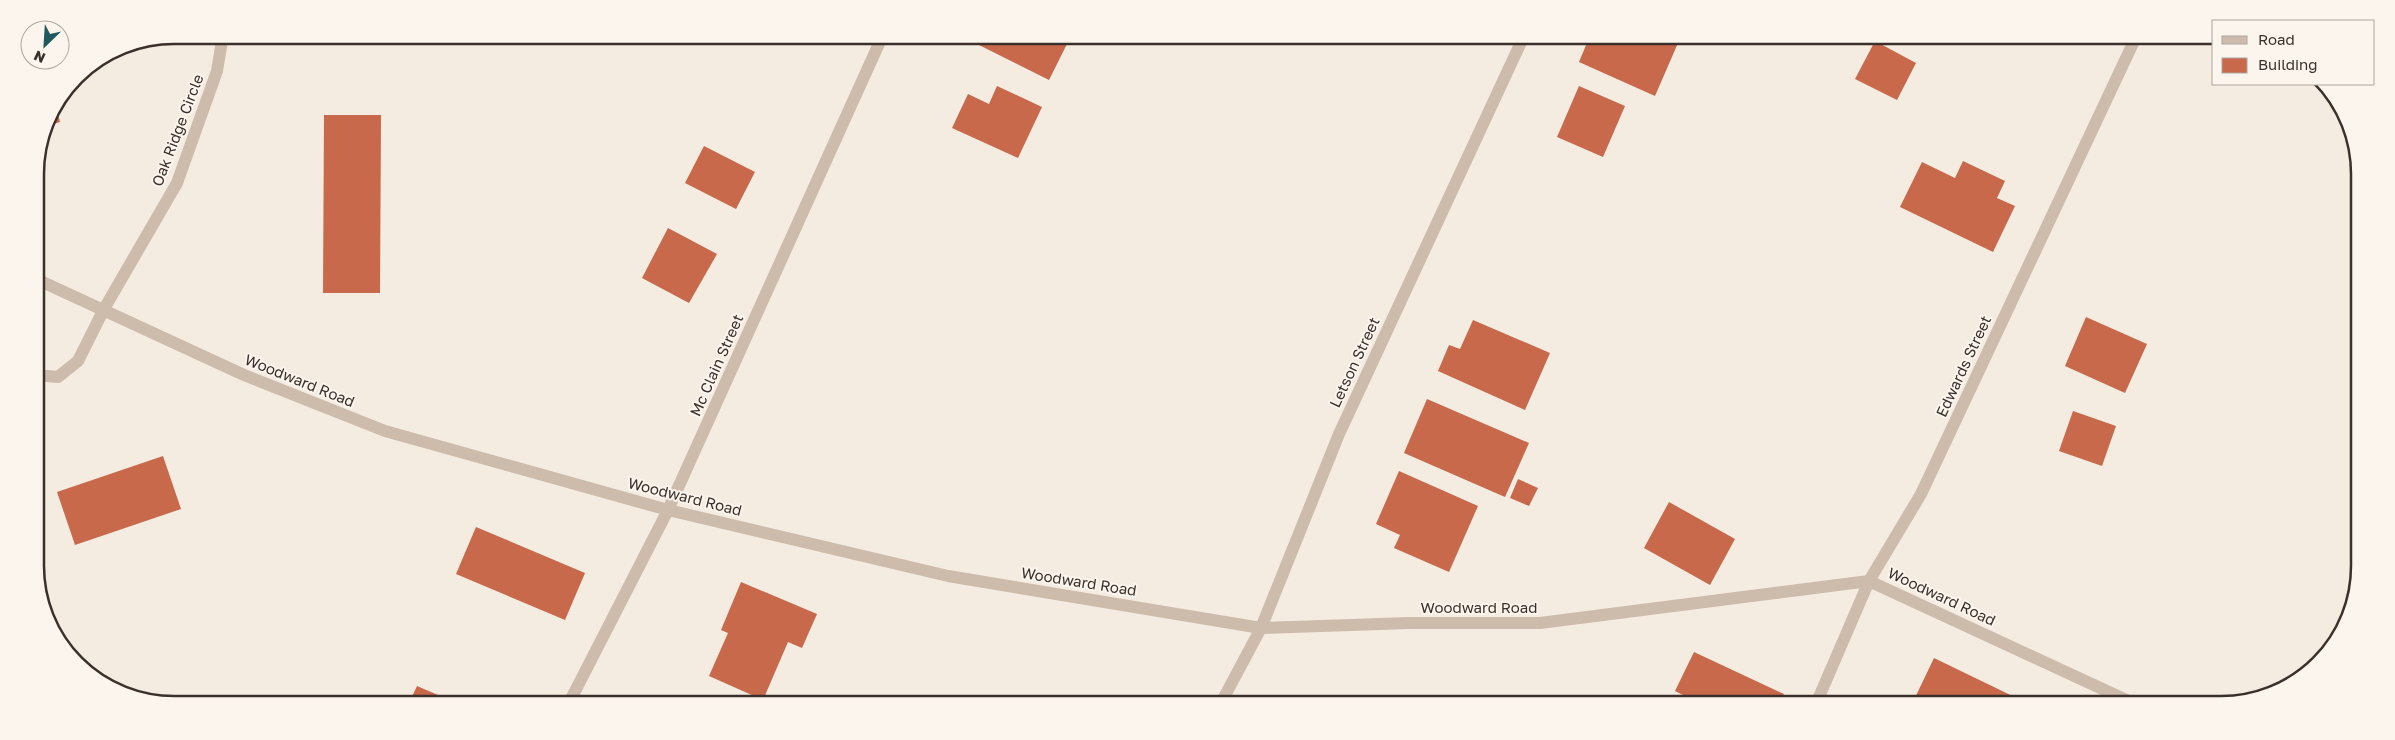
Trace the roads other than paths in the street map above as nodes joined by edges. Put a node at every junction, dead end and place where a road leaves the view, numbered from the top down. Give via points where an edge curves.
1 (221, 44) edge
2 (879, 44) edge
3 (1520, 44) edge
4 (2133, 44) edge
5 (44, 283) edge
6 (104, 309) junction
7 (44, 375) edge
8 (668, 510) junction
9 (1869, 581) junction
10 (1261, 628) junction
11 (573, 696) edge
12 (1225, 696) edge
13 (1819, 696) edge
14 (2120, 696) edge

1 - 6 street, Oak Ridge Circle via 217,70 177,182
2 - 8 street, Mc Clain Street
3 - 10 street, Letson Street via 1339,434
4 - 9 street, Edwards Street via 1921,494
5 - 6 street, Woodward Road
6 - 7 street, Oak Ridge Circle via 78,361 58,376
6 - 8 street, Woodward Road via 244,375 384,431
8 - 10 street, Woodward Road via 948,576
8 - 11 street, Mc Clain Street
9 - 10 street, Woodward Road via 1540,623
9 - 13 street, Edwards Street
9 - 14 street, Woodward Road
10 - 12 street, Letson Street

